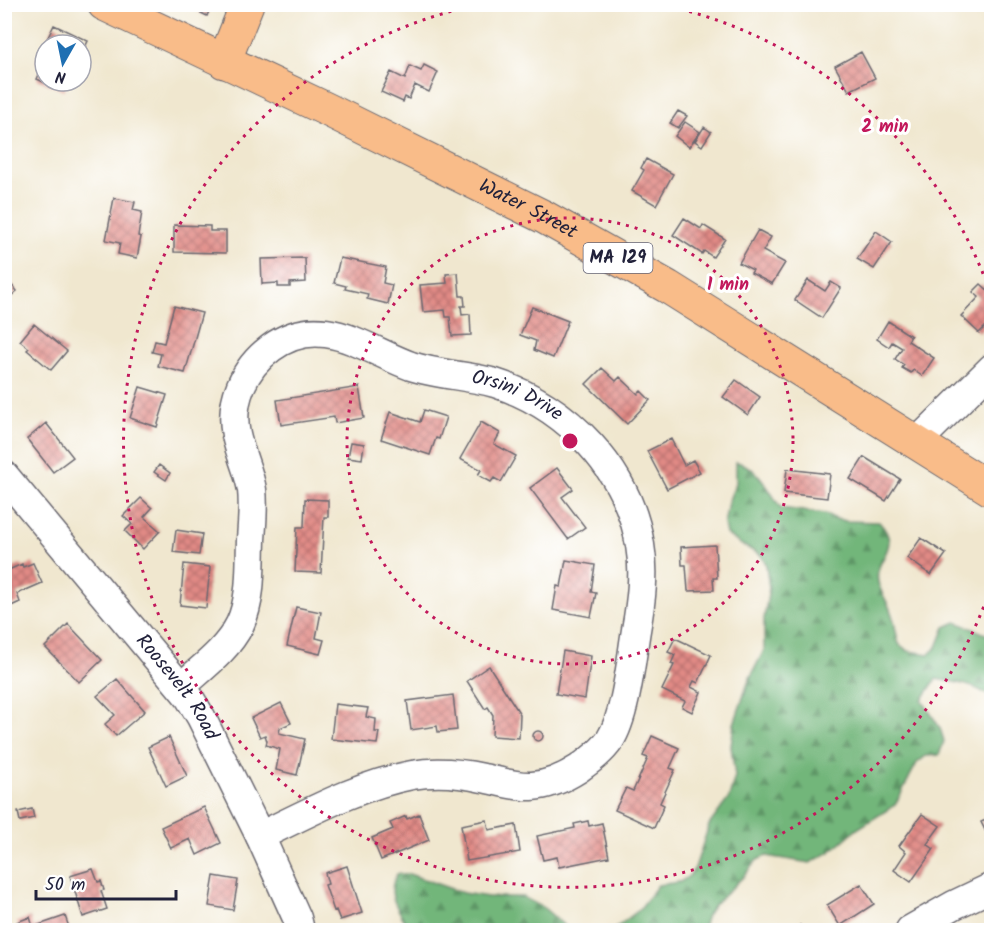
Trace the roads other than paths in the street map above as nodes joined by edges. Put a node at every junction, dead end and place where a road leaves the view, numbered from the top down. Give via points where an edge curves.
1 (104, 4) edge
2 (247, 4) edge
3 (224, 62) junction
4 (992, 368) edge
5 (916, 443) junction
6 (4, 476) edge
7 (992, 490) edge
8 (182, 686) junction
9 (260, 836) junction
10 (992, 887) edge
11 (300, 930) edge
12 (910, 930) edge

1 - 3 main road, Water Street / MA 129
2 - 3 main road
3 - 5 main road, Water Street / MA 129 via 561,226 668,287
4 - 5 street
5 - 7 main road, Water Street / MA 129
6 - 8 street, Roosevelt Road
8 - 9 street, Roosevelt Road
8 - 9 street, Orsini Drive via 225,647 244,613 253,499 234,425 235,406 251,366 288,338 310,333 337,335 416,367 513,390 535,400 572,427 605,461 618,481 637,531 642,588 619,718 605,746 574,771 546,784 516,785 454,773 398,778
9 - 11 street, Roosevelt Road
10 - 12 street

